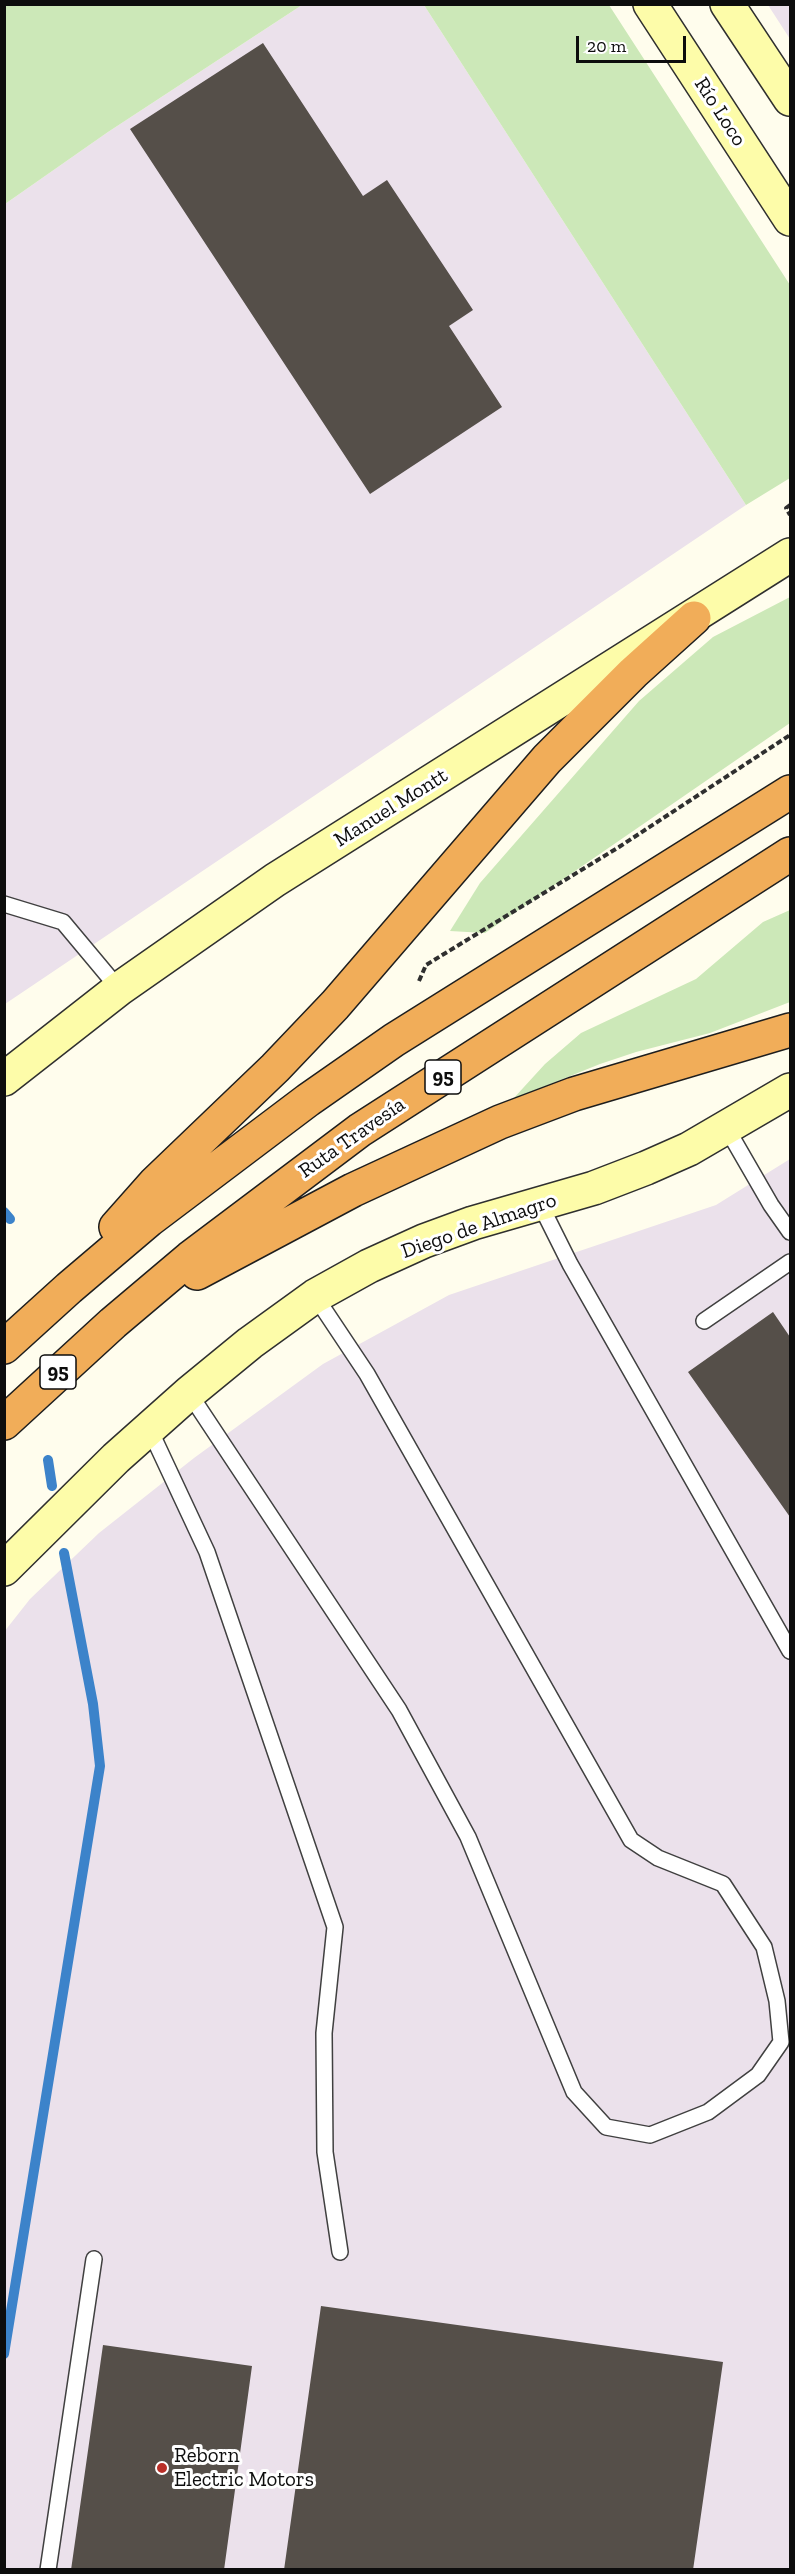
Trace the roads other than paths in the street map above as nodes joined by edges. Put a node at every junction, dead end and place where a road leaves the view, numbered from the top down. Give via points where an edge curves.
1 (650, 4) edge
2 (727, 4) edge
3 (790, 99) edge
4 (790, 219) edge
5 (790, 555) edge
6 (694, 618) junction
7 (790, 792) edge
8 (790, 854) edge
9 (4, 904) edge
10 (118, 989) junction
11 (790, 1030) edge
12 (4, 1079) edge
13 (790, 1090) edge
14 (726, 1127) junction
15 (540, 1204) junction
16 (790, 1232) edge
17 (790, 1262) edge
18 (69, 1288) junction
19 (315, 1296) junction
20 (704, 1322) dead end
21 (113, 1323) junction
22 (4, 1347) edge
23 (189, 1393) junction
24 (4, 1423) edge
25 (150, 1430) junction
26 (4, 1569) edge
27 (790, 1651) edge
28 (340, 2252) dead end
29 (94, 2259) dead end
30 (48, 2570) edge

1 - 4 street, Río Loco
2 - 3 street
5 - 6 street, Manuel Montt
6 - 10 street, Manuel Montt via 275,880
6 - 18 highway via 547,759 336,1005 148,1191
7 - 18 highway, 95 via 394,1040 167,1206
8 - 21 highway, Ruta Travesía / 95 via 360,1130 234,1223
9 - 10 lane via 63,922
10 - 12 street, Manuel Montt
11 - 21 highway via 574,1094 500,1122 282,1226
13 - 14 street, Diego de Almagro
14 - 15 street, Diego de Almagro via 646,1168
14 - 16 lane
15 - 19 street, Diego de Almagro via 424,1240
15 - 27 lane
17 - 20 lane
18 - 22 highway, 95
19 - 23 street, Diego de Almagro
19 - 23 lane via 367,1374 631,1840 658,1858 723,1884 764,1947 777,2001 781,2042 759,2075 708,2112 650,2135 606,2127 574,2092 468,1837 399,1710
21 - 24 highway, Ruta Travesía / 95
23 - 25 street, Diego de Almagro
25 - 26 street, Diego de Almagro
25 - 28 lane via 207,1552 335,1927 324,2033 325,2152
29 - 30 lane

